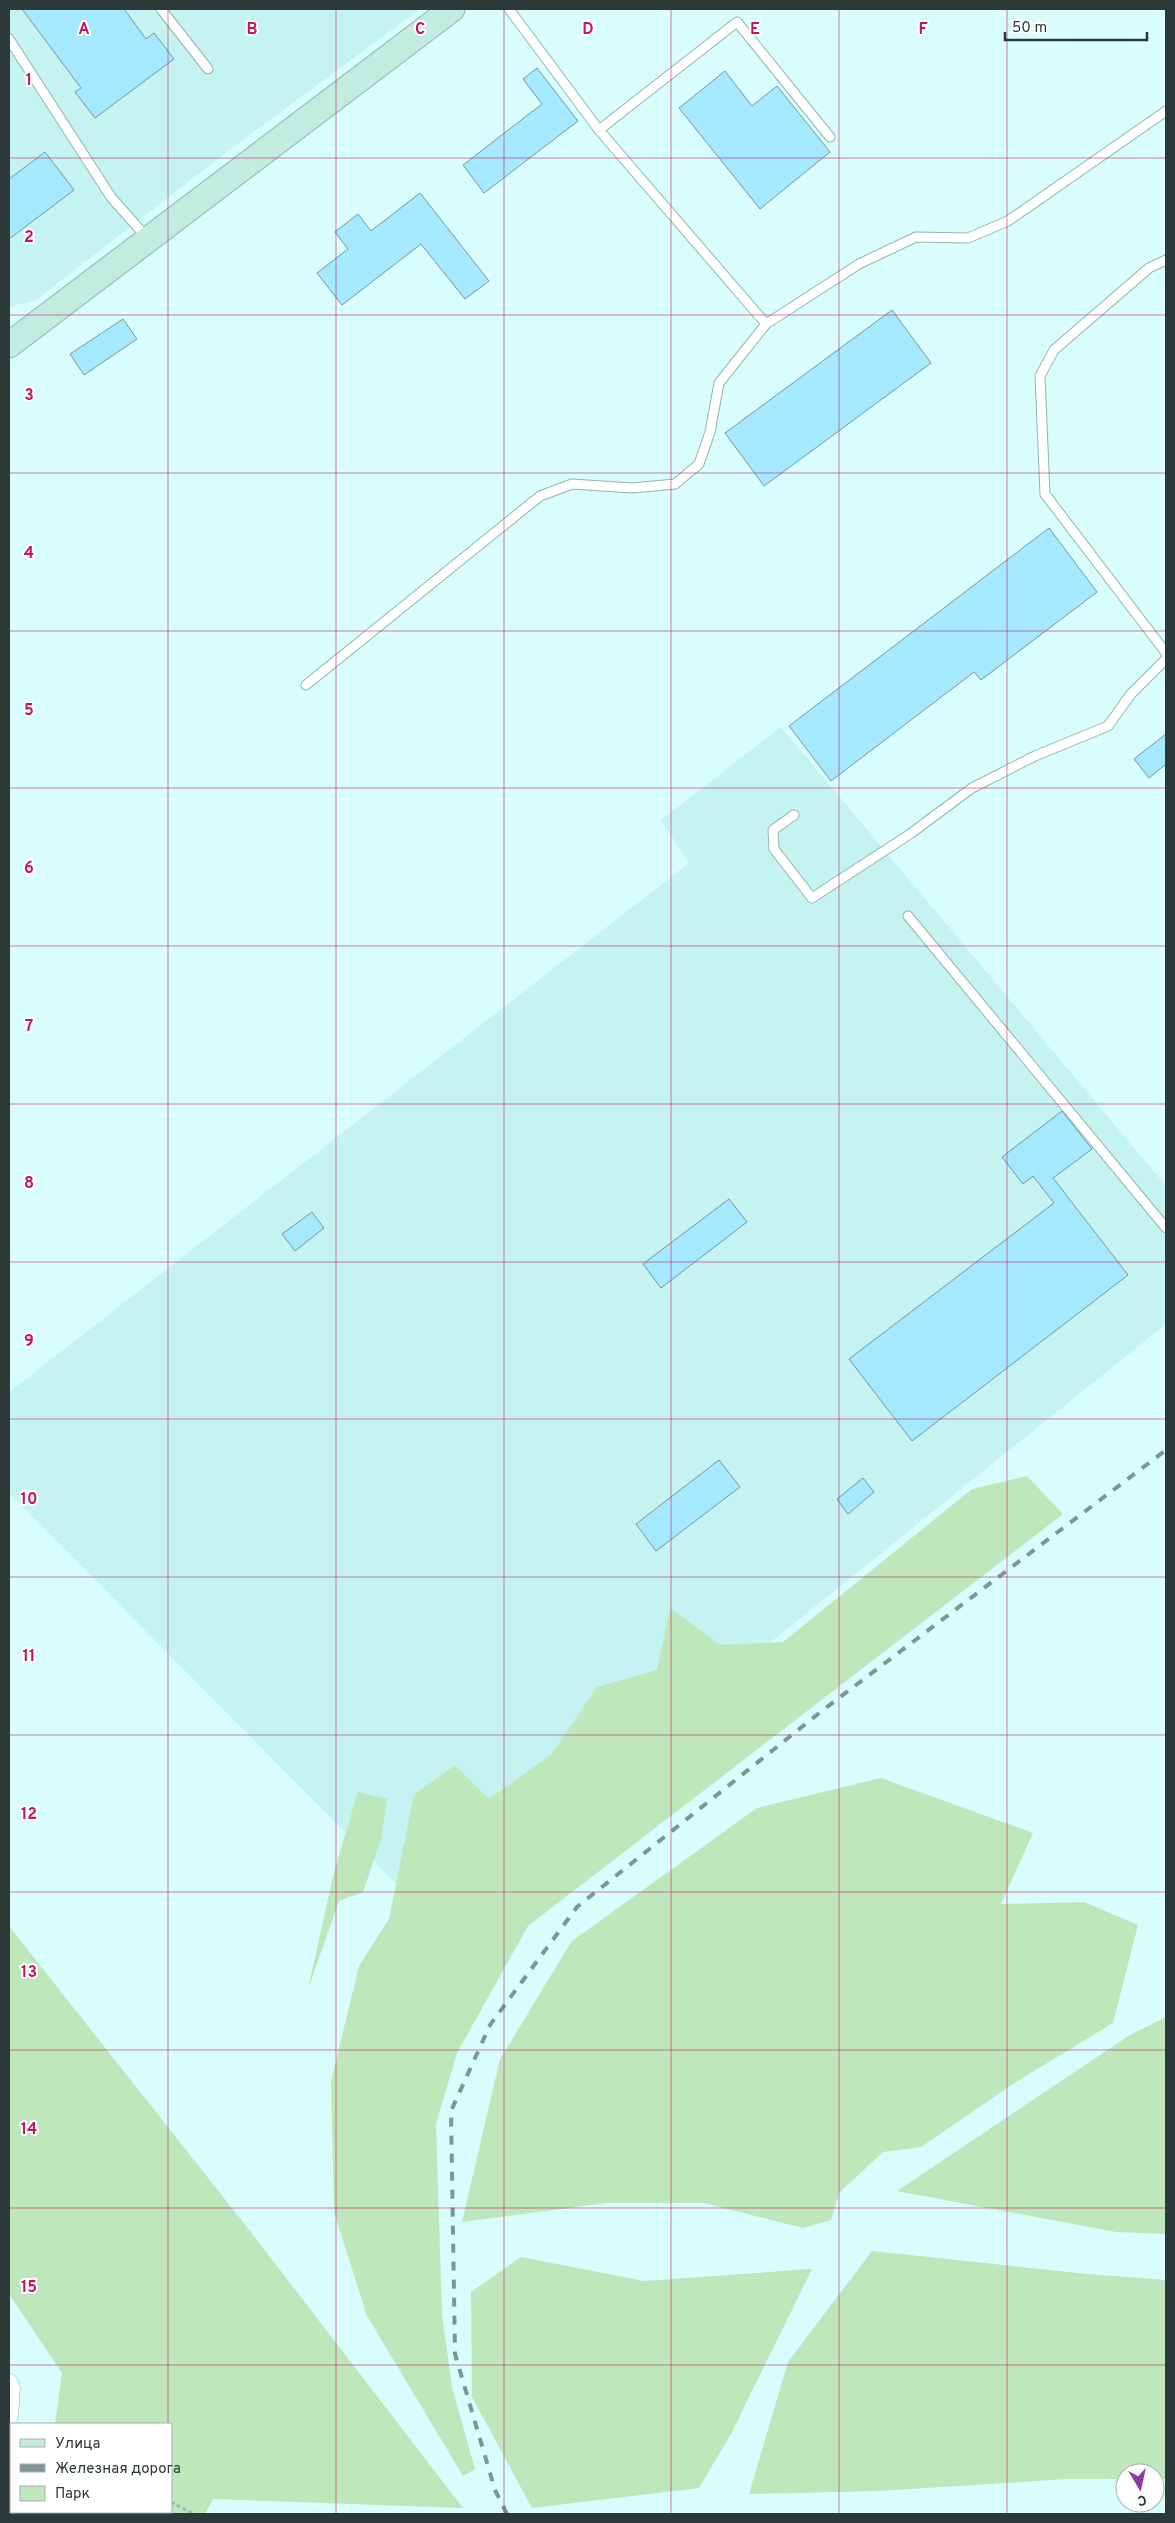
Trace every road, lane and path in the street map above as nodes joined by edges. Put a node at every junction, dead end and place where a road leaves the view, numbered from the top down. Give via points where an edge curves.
1 (162, 9) edge
2 (452, 9) edge
3 (509, 9) edge
4 (9, 39) edge
5 (208, 69) dead end
6 (1166, 110) edge
7 (600, 130) junction
8 (830, 138) dead end
9 (148, 239) junction
10 (1166, 260) edge
11 (766, 324) junction
12 (9, 345) edge
13 (1166, 653) edge
14 (1166, 659) edge
15 (306, 685) dead end
16 (794, 815) dead end
17 (908, 916) dead end
18 (1166, 1228) edge
19 (9, 2383) edge
20 (9, 2418) edge
21 (172, 2503) edge
22 (193, 2514) edge

1 - 5 lane
2 - 9 street
3 - 7 lane
4 - 9 lane via 111,197
6 - 11 lane via 1008,221 968,238 916,238 859,264
7 - 8 lane via 737,22
7 - 11 lane
9 - 12 street
10 - 13 lane via 1149,268 1054,350 1040,376 1046,494
11 - 15 lane via 719,383 710,432 699,464 675,484 632,488 572,484 540,496
14 - 16 lane via 1131,694 1108,726 1035,756 972,788 910,834 812,898 774,849 773,830
17 - 18 lane
19 - 20 street
21 - 22 path

